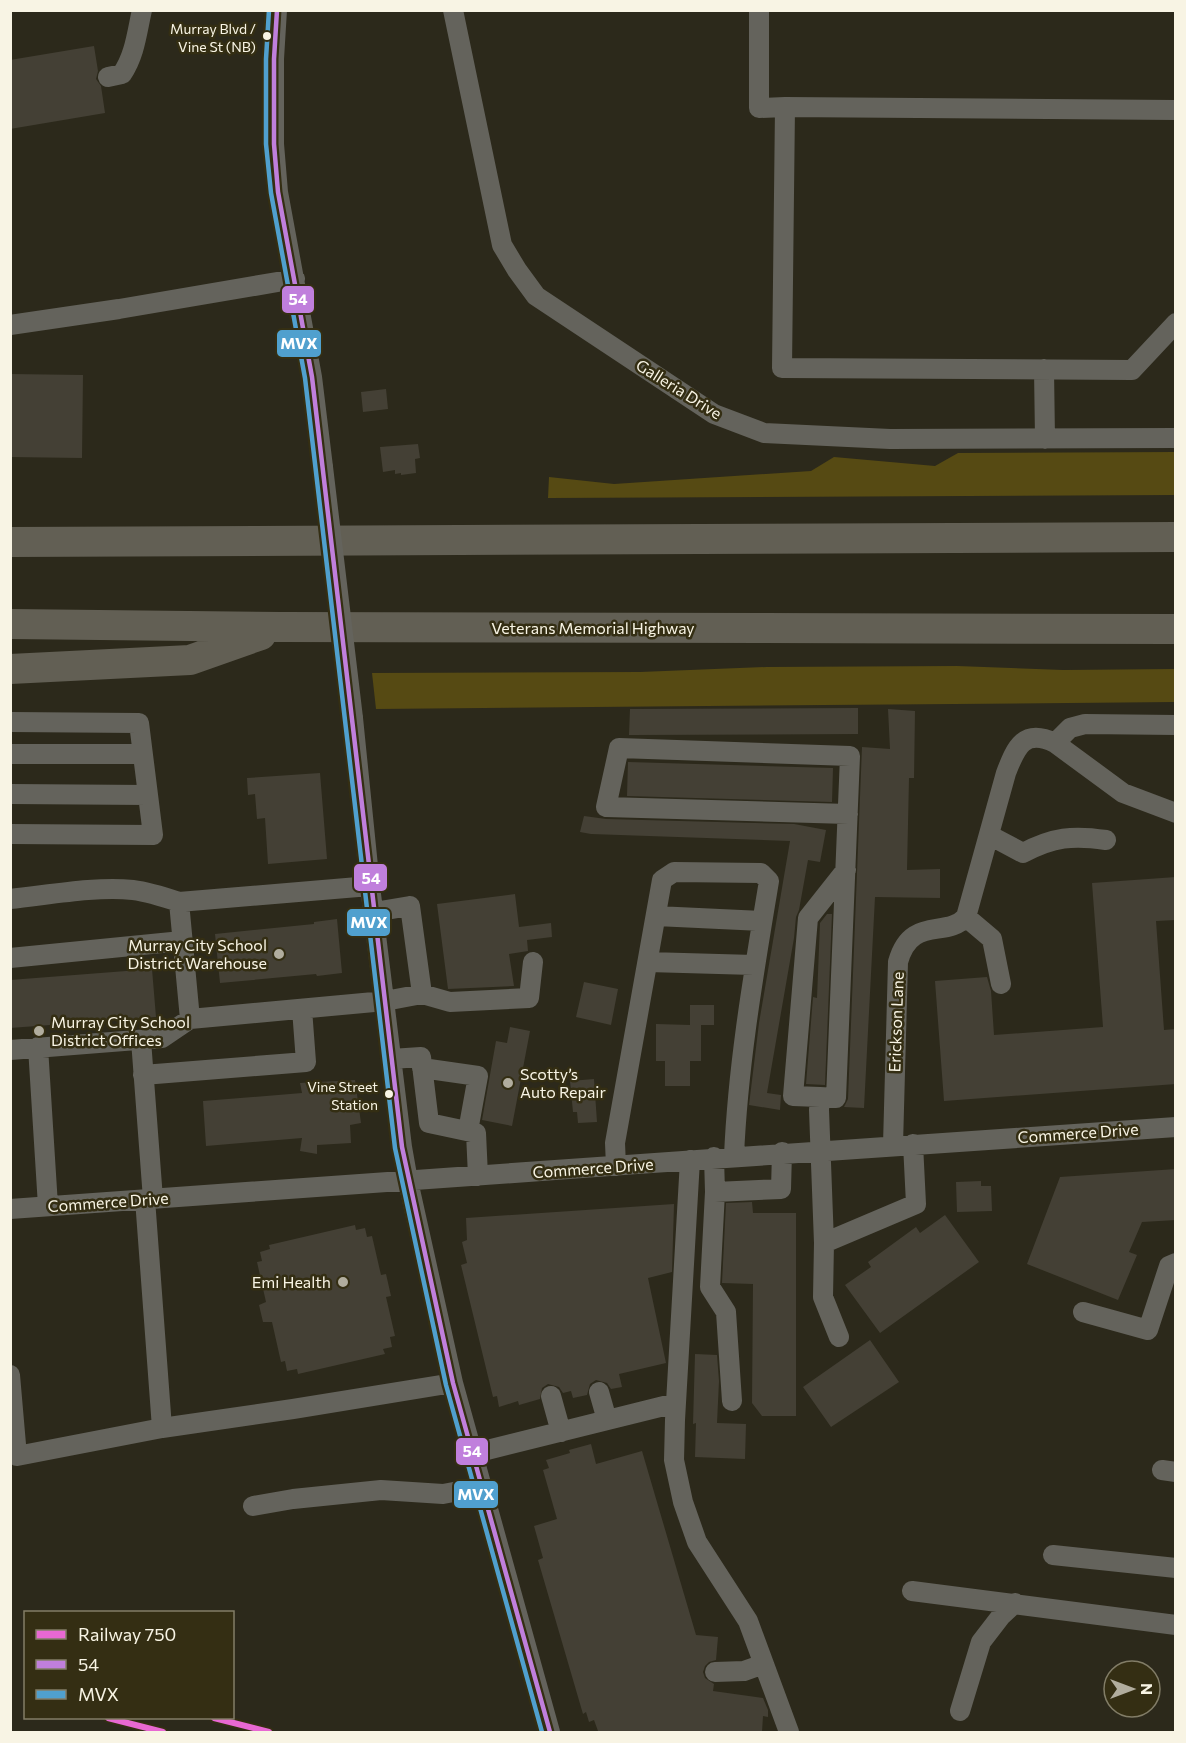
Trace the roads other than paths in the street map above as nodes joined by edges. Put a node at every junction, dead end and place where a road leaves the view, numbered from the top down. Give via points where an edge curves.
1 (142, 10) edge
2 (277, 10) edge
3 (453, 10) edge
4 (759, 10) edge
5 (108, 77) dead end
6 (784, 107) junction
7 (1176, 110) edge
8 (295, 279) junction
9 (1176, 323) edge
10 (10, 325) edge
11 (1044, 369) junction
12 (1176, 438) edge
13 (1045, 439) junction
14 (1176, 537) edge
15 (10, 542) edge
16 (10, 624) edge
17 (281, 627) junction
18 (1176, 629) edge
19 (10, 669) edge
20 (10, 722) edge
21 (1176, 724) edge
22 (1055, 743) junction
23 (10, 754) edge
24 (143, 754) junction
25 (10, 794) edge
26 (148, 795) junction
27 (1176, 813) edge
28 (848, 814) junction
29 (10, 834) edge
30 (989, 835) junction
31 (1106, 840) dead end
32 (846, 870) junction
33 (370, 886) junction
34 (10, 899) edge
35 (179, 902) junction
36 (374, 912) junction
37 (656, 916) junction
38 (966, 917) junction
39 (762, 921) junction
40 (182, 941) junction
41 (10, 958) edge
42 (533, 962) dead end
43 (648, 962) junction
44 (754, 965) junction
45 (1001, 984) dead end
46 (422, 994) junction
47 (385, 1001) junction
48 (302, 1009) junction
49 (190, 1019) junction
50 (141, 1040) junction
51 (38, 1047) junction
52 (10, 1050) edge
53 (391, 1059) junction
54 (422, 1068) junction
55 (143, 1075) junction
56 (820, 1097) junction
57 (1176, 1127) edge
58 (468, 1131) junction
59 (913, 1144) junction
60 (893, 1145) junction
61 (821, 1150) junction
62 (782, 1152) junction
63 (724, 1157) junction
64 (690, 1160) junction
65 (616, 1166) junction
66 (478, 1176) junction
67 (408, 1181) junction
68 (715, 1192) junction
69 (149, 1199) junction
70 (48, 1206) junction
71 (10, 1209) edge
72 (824, 1243) junction
73 (1176, 1263) edge
74 (1083, 1312) dead end
75 (839, 1337) dead end
76 (10, 1375) edge
77 (453, 1383) junction
78 (599, 1392) dead end
79 (551, 1396) dead end
80 (732, 1401) dead end
81 (676, 1402) junction
82 (607, 1420) junction
83 (162, 1428) junction
84 (561, 1432) junction
85 (471, 1454) junction
86 (480, 1487) junction
87 (253, 1506) dead end
88 (1053, 1556) dead end
89 (1176, 1568) edge
90 (912, 1591) dead end
91 (1015, 1604) junction
92 (1176, 1625) edge
93 (764, 1664) junction
94 (715, 1672) dead end
95 (960, 1711) dead end
96 (550, 1732) edge
97 (789, 1732) edge

1 - 5 street via 128,65 122,74
2 - 8 street via 274,144 278,192
3 - 13 street, Galleria Drive via 502,245 536,296 714,414 764,433 890,439
4 - 6 street via 759,108
6 - 7 street
6 - 11 street via 782,369
8 - 10 street
8 - 33 street, bridge via 312,376
9 - 11 street via 1132,370
11 - 13 street
12 - 13 street, Galleria Drive
14 - 15 highway
16 - 17 highway, Veterans Memorial Highway
17 - 18 highway, Veterans Memorial Highway
17 - 19 highway via 190,660
20 - 24 street via 139,723
21 - 22 street via 1085,724 1070,728
22 - 27 street via 1124,794
22 - 30 street via 1028,738 1013,753
23 - 24 street
24 - 26 street
25 - 26 street
26 - 29 street via 153,835
28 - 28 street via 850,756 631,748 619,748 606,807
28 - 32 street
30 - 31 street via 1023,853 1060,838
30 - 38 street
32 - 56 street via 836,1098
32 - 56 street via 808,918 793,1096
33 - 35 street
33 - 36 street
34 - 35 street via 108,889
35 - 40 street
36 - 46 street via 410,906
36 - 47 street
37 - 39 street
37 - 39 street via 662,880 674,872 761,873 769,881
37 - 43 street
38 - 45 street via 992,939
38 - 60 street, Erickson Lane via 961,923 921,933 902,948 898,962
39 - 44 street
40 - 41 street
40 - 49 street
42 - 46 street via 529,998 450,1002
43 - 44 street
43 - 65 street via 615,1143
44 - 63 street
46 - 47 street
47 - 48 street
47 - 53 street
48 - 49 street
48 - 55 street via 306,1062
49 - 50 street via 162,1038
50 - 51 street
50 - 55 street
51 - 52 street
51 - 70 street
53 - 54 street via 421,1057
53 - 67 street
54 - 58 street via 429,1123
54 - 58 street via 478,1076
55 - 69 street
56 - 61 street
57 - 59 street, Commerce Drive
58 - 66 street via 476,1133
59 - 60 street, Commerce Drive
59 - 72 street via 916,1204
60 - 61 street, Commerce Drive
61 - 62 street, Commerce Drive
61 - 72 street
62 - 63 street, Commerce Drive
62 - 68 street via 781,1189
63 - 64 street, Commerce Drive
63 - 68 street
64 - 65 street, Commerce Drive
64 - 81 street
65 - 66 street, Commerce Drive
66 - 67 street, Commerce Drive
67 - 69 street, Commerce Drive
67 - 77 street
68 - 80 street via 710,1287 726,1312
69 - 70 street, Commerce Drive
69 - 83 street
70 - 71 street, Commerce Drive
72 - 75 street via 823,1297
73 - 74 street via 1169,1266 1148,1330
76 - 83 street via 17,1456
77 - 83 street
77 - 85 street
78 - 82 street
79 - 84 street
81 - 82 street
81 - 93 street via 674,1460 683,1502 697,1542 748,1621
82 - 84 street
84 - 85 street
85 - 86 street
86 - 87 street via 443,1494 381,1490
86 - 96 street
88 - 89 street
90 - 91 street
91 - 92 street
91 - 95 street via 981,1642
93 - 94 street via 744,1671
93 - 97 street

